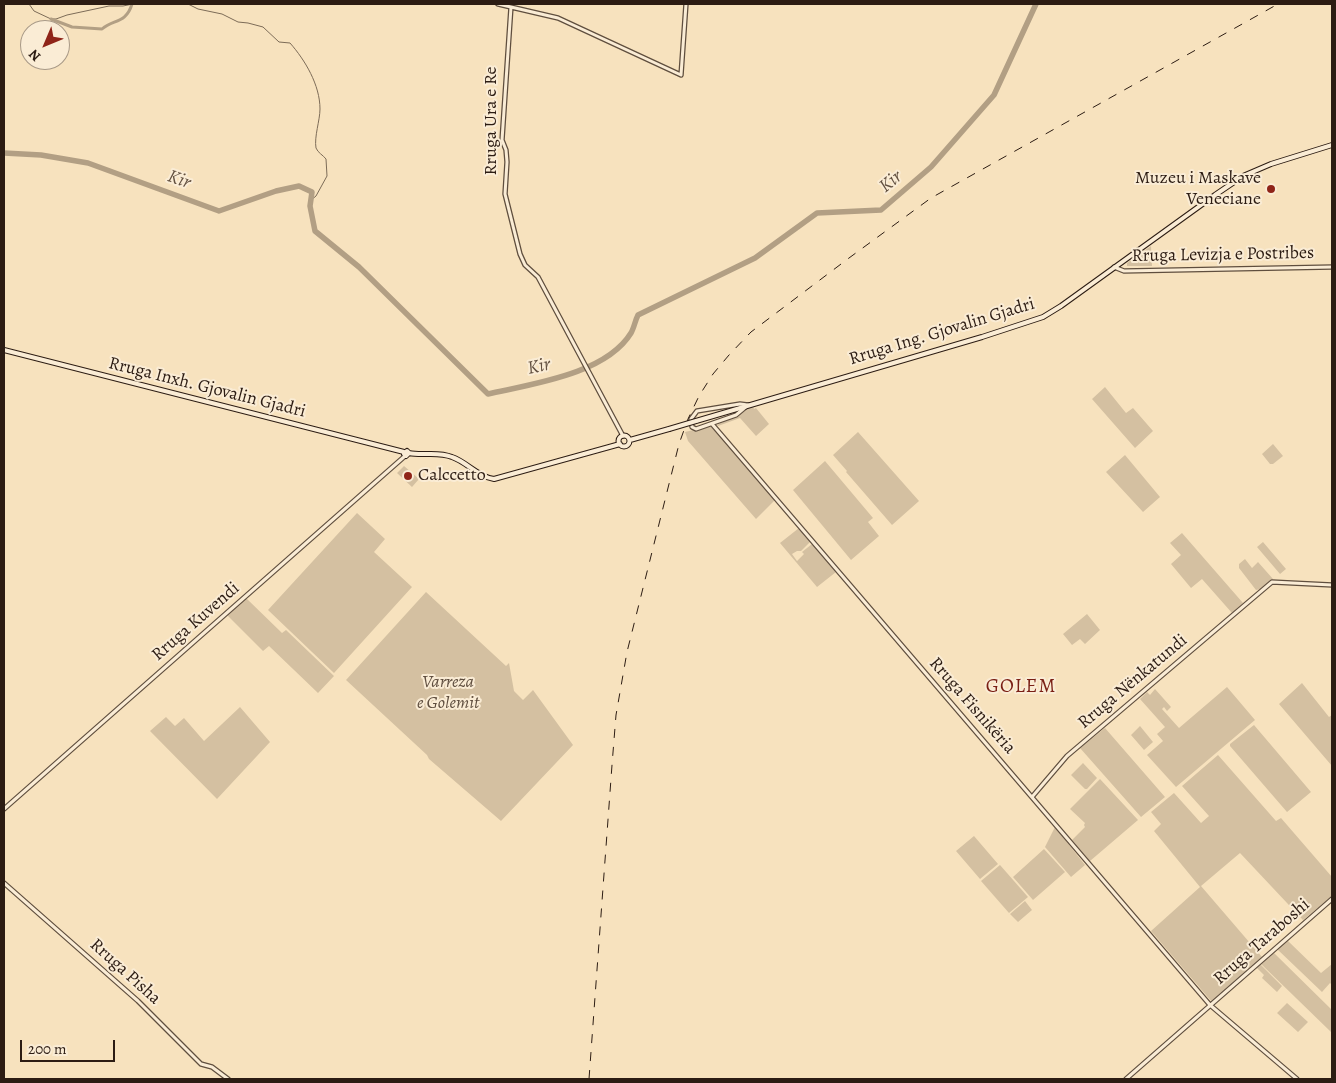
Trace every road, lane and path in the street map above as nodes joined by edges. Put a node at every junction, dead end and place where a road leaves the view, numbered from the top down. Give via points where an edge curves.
1 (498, 4) edge
2 (686, 4) edge
3 (511, 7) junction
4 (1332, 146) edge
5 (1114, 267) junction
6 (1332, 267) edge
7 (4, 350) edge
8 (748, 404) junction
9 (712, 424) junction
10 (623, 436) junction
11 (630, 440) junction
12 (620, 444) junction
13 (406, 454) junction
14 (1332, 586) edge
15 (1032, 798) junction
16 (4, 810) edge
17 (4, 883) edge
18 (1332, 899) edge
19 (1210, 1006) junction
20 (228, 1079) edge
21 (1126, 1079) edge
22 (1297, 1079) edge

1 - 3 street
2 - 3 street via 681,75 558,18
3 - 10 street, Rruga Ura e Re via 502,140 506,150 505,194 522,261 538,278
4 - 5 main road, Rruga Ing. Gjovalin Gjadri via 1243,176
5 - 6 street, Rruga Levizja e Postribes via 1124,271
5 - 8 main road, Rruga Ing. Gjovalin Gjadri via 1044,317
7 - 13 main road, Rruga Inxh. Gjovalin Gjadri
8 - 9 street via 736,415
8 - 9 street via 697,411 691,421 694,429
8 - 11 main road, Rruga Ing. Gjovalin Gjadri, bridge
9 - 15 street, Rruga Fisnikëria
10 - 11 main road
10 - 12 main road
11 - 12 main road via 626,446
12 - 13 main road, Rruga Inxh. Gjovalin Gjadri via 494,479 453,457
13 - 16 street, Rruga Kuvendi
14 - 15 street, Rruga Nënkatundi via 1272,582 1067,756
15 - 19 street, Rruga Fisnikëria
17 - 20 street, Rruga Pisha via 138,1000 201,1064 212,1067
18 - 19 street, Rruga Taraboshi
19 - 21 street, Rruga Taraboshi
19 - 22 street, Rruga Fisnikëria

